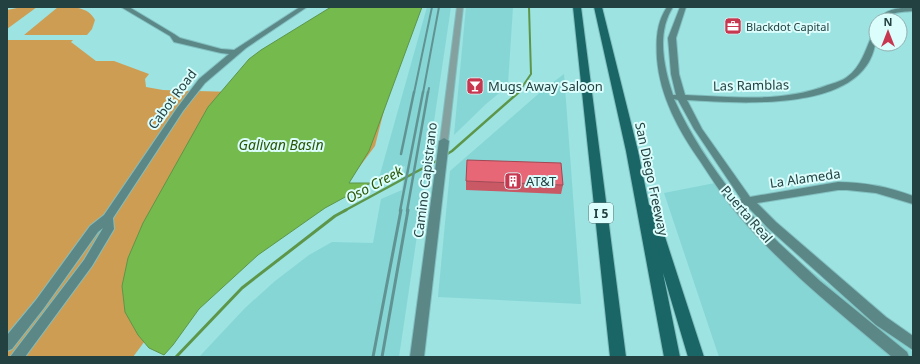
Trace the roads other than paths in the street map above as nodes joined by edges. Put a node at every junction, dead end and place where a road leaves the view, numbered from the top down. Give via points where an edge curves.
1 (124, 7) edge
2 (304, 7) edge
3 (460, 7) edge
4 (577, 7) edge
5 (598, 7) edge
6 (670, 7) edge
7 (683, 7) edge
8 (913, 9) edge
9 (893, 12) edge
10 (236, 52) junction
11 (869, 52) edge
12 (669, 97) junction
13 (681, 98) junction
14 (444, 141) joint
15 (632, 151) junction
16 (913, 200) edge
17 (741, 202) junction
18 (108, 218) junction
19 (7, 344) edge
20 (913, 344) edge
21 (17, 357) edge
22 (417, 357) edge
23 (618, 357) edge
24 (672, 357) edge
25 (696, 357) edge
26 (902, 357) edge

1 - 10 street via 177,40
2 - 10 street, Cabot Road
3 - 14 street, Camino Capistrano
4 - 23 highway, I 5
5 - 15 highway, San Diego Freeway
6 - 12 street, Puerta Real via 660,30 660,65
7 - 13 street, Puerta Real via 672,38
8 - 9 street
10 - 18 street, Cabot Road via 198,86
11 - 13 street, Las Ramblas via 863,65 847,80 825,91 771,100
12 - 13 street, Las Ramblas
12 - 17 street, Puerta Real via 687,136
13 - 17 street, Puerta Real
14 - 22 street, Camino Capistrano
15 - 24 highway, San Diego Freeway
15 - 25 highway
16 - 17 street, La Alameda via 850,186
17 - 20 street, Puerta Real via 772,225 881,321
17 - 26 street, Puerta Real via 825,294
18 - 19 street, Cabot Road via 94,229 40,304
18 - 21 street, Cabot Road via 109,229 88,263

